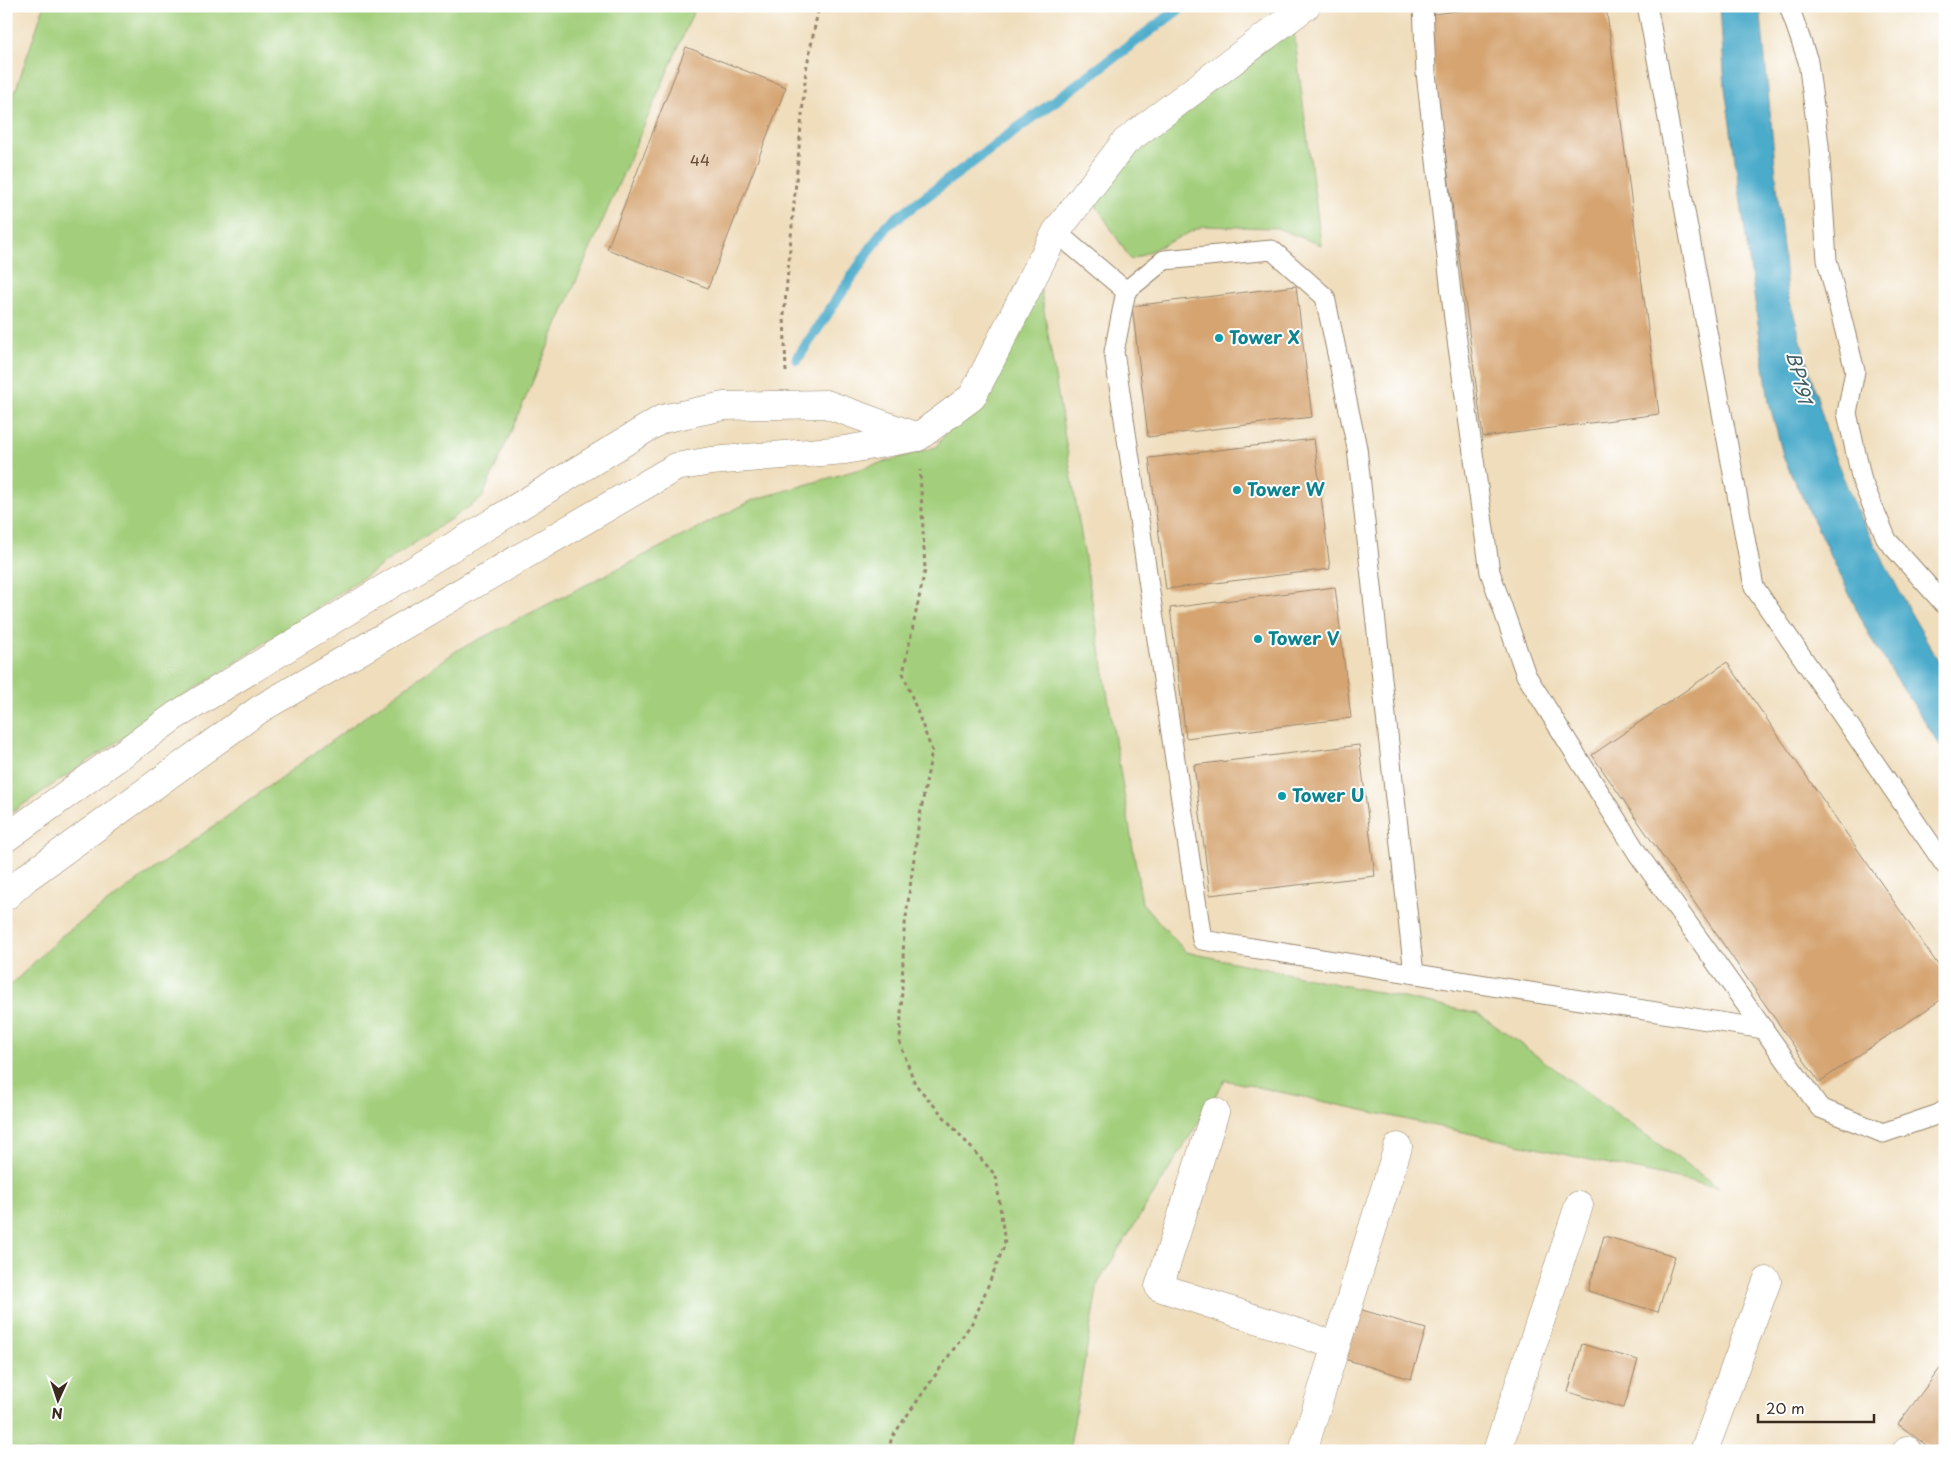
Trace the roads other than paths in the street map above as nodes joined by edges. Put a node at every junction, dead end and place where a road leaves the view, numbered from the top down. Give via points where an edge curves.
1 (1306, 6) edge
2 (1423, 6) edge
3 (1646, 6) edge
4 (1789, 6) edge
5 (1056, 232) junction
6 (1126, 291) junction
7 (918, 437) junction
8 (1945, 604) edge
9 (6, 838) edge
10 (1945, 865) edge
11 (6, 896) edge
12 (1414, 974) junction
13 (1764, 1029) junction
14 (1945, 1110) edge
15 (1215, 1112) dead end
16 (1398, 1147) dead end
17 (1579, 1205) dead end
18 (1767, 1281) dead end
19 (1336, 1346) junction
20 (1303, 1451) edge
21 (1497, 1451) edge
22 (1704, 1451) edge

1 - 5 street via 1125,142
2 - 13 lane via 1426,73 1454,319 1490,572 1526,674 1638,854
3 - 10 lane via 1754,587
4 - 8 lane via 1808,61 1819,145 1827,260 1855,371 1848,413 1862,481 1888,540
5 - 6 lane
5 - 7 street via 972,397
6 - 12 lane via 1114,352 1202,940
6 - 12 lane via 1164,260 1272,250 1326,297 1357,448
7 - 9 street via 826,404 724,406 662,419 175,716
7 - 11 street via 845,450 676,466 260,709 26,878
12 - 13 lane
13 - 14 lane via 1820,1108 1883,1133
15 - 19 street via 1159,1287
16 - 19 street
17 - 21 street
18 - 22 street
19 - 20 street

